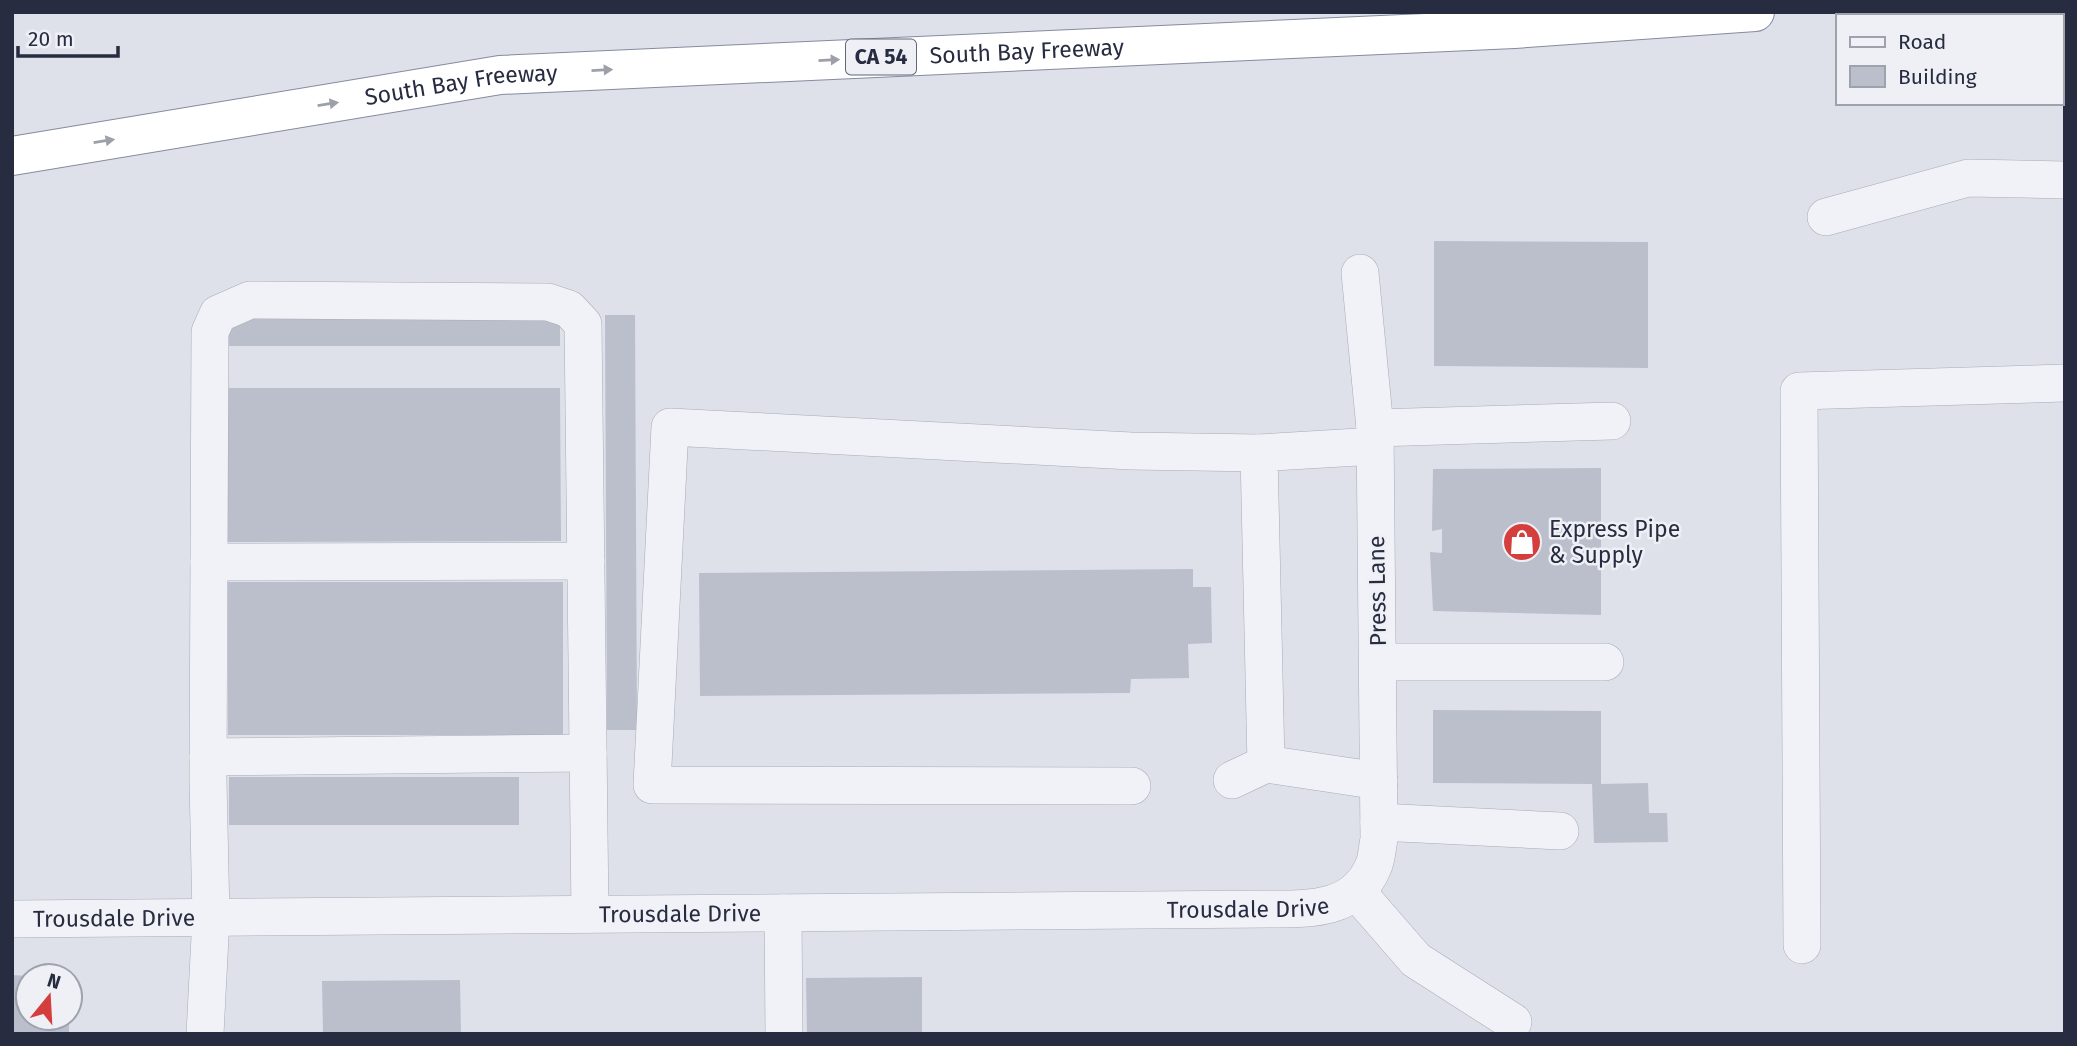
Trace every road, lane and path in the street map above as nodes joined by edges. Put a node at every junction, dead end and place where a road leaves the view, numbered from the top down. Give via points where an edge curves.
1 (1755, 12) edge
2 (31, 153) edge
3 (12, 162) edge
4 (2065, 180) edge
5 (1826, 217) dead end
6 (1360, 273) dead end
7 (2065, 383) edge
8 (1612, 421) dead end
9 (1375, 437) junction
10 (1259, 453) junction
11 (586, 561) junction
12 (209, 562) junction
13 (1378, 662) junction
14 (1605, 662) dead end
15 (588, 753) junction
16 (208, 757) junction
17 (1266, 764) junction
18 (1232, 780) dead end
19 (1379, 781) junction
20 (1132, 786) dead end
21 (1379, 822) junction
22 (1560, 831) dead end
23 (1351, 895) junction
24 (783, 913) junction
25 (590, 914) junction
26 (211, 917) junction
27 (12, 919) edge
28 (1802, 945) dead end
29 (1513, 1022) dead end
30 (205, 1034) edge
31 (784, 1034) edge

2 -> 1 highway, South Bay Freeway / CA 54 via 500,75 1486,30
2 - 3 highway, South Bay Freeway
4 - 5 street via 1968,178
6 - 9 street, Press Lane
7 - 28 street via 1799,391
8 - 9 street
9 - 10 street
9 - 13 street, Press Lane
10 - 17 street
10 - 20 street via 1131,451 670,427 652,785
11 - 12 street
11 - 12 street via 583,324 569,309 548,302 250,300 218,314 209,332
11 - 15 street
12 - 16 street
13 - 14 street
13 - 19 street, Press Lane
15 - 16 street
15 - 25 street
16 - 26 street
17 - 18 street
17 - 19 street
19 - 21 street, Press Lane
21 - 22 street
21 - 23 street, Press Lane via 1373,867
23 - 24 street, Trousdale Drive via 1318,908
23 - 29 street via 1416,960
24 - 25 street, Trousdale Drive
24 - 31 street
25 - 26 street, Trousdale Drive
26 - 27 street, Trousdale Drive
26 - 30 street

